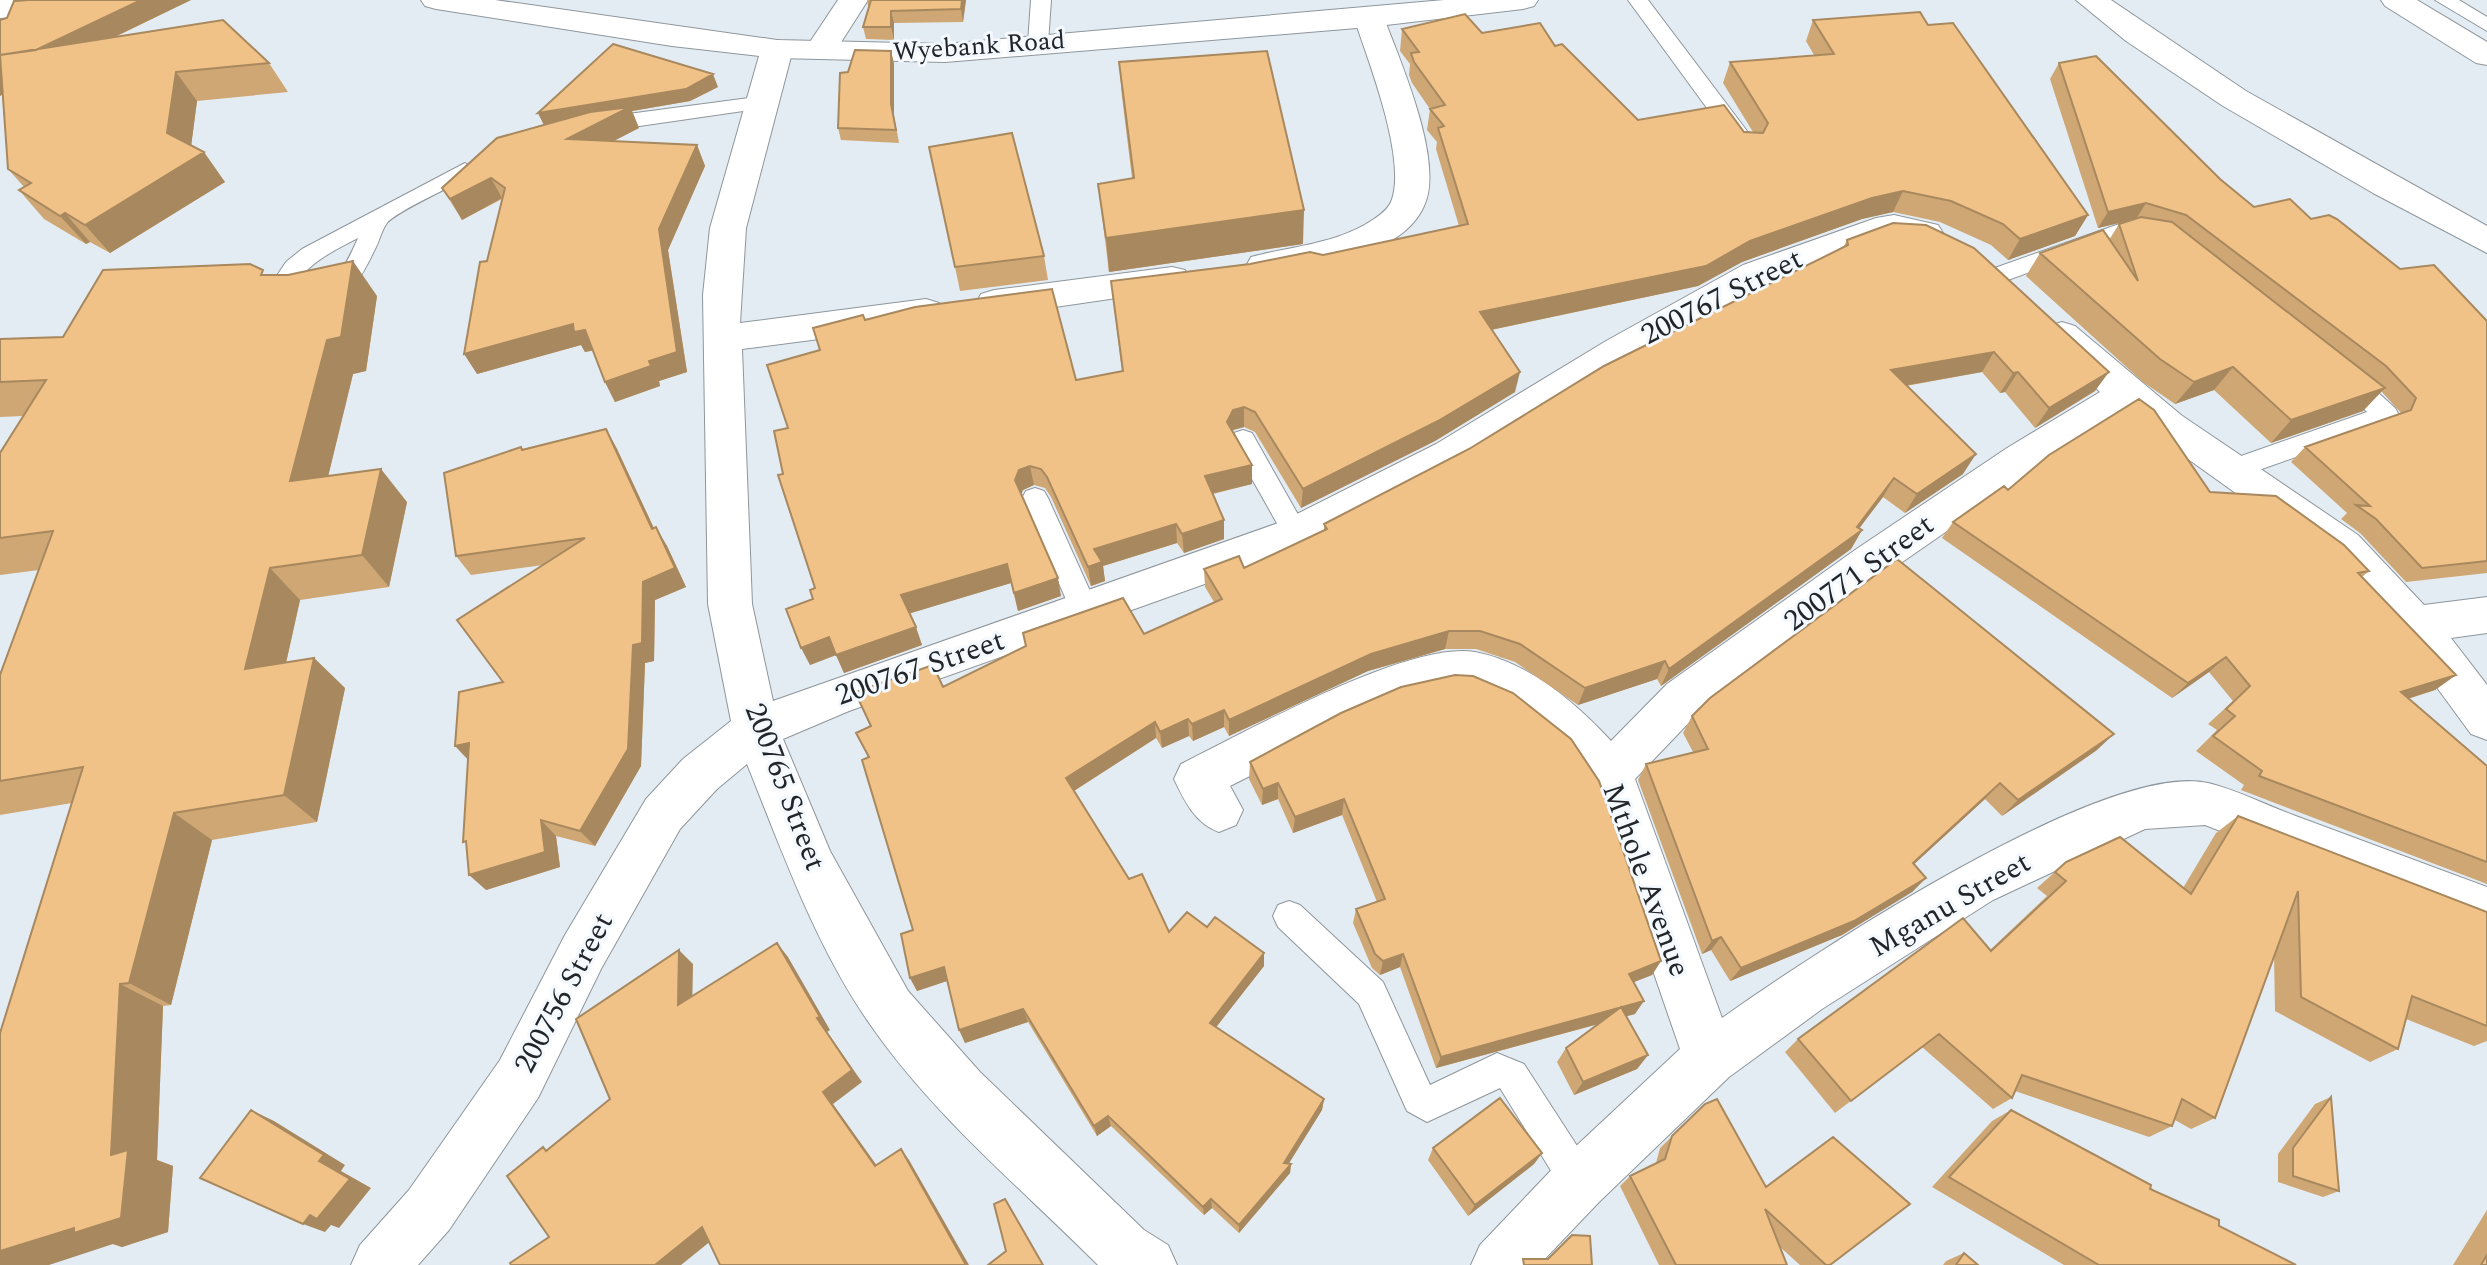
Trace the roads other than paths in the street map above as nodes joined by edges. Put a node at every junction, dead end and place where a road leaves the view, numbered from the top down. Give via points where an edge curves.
1 (128, 0) edge
2 (436, 0) edge
3 (853, 0) edge
4 (1041, 0) edge
5 (1638, 0) edge
6 (2091, 0) edge
7 (2396, 0) edge
8 (2445, 0) edge
9 (1509, 1) edge
10 (0, 9) edge
11 (1369, 18) junction
12 (2487, 25) edge
13 (1038, 43) junction
14 (799, 50) junction
15 (2487, 56) edge
16 (764, 102) junction
17 (581, 128) edge
18 (1747, 146) edge
19 (465, 170) edge
20 (378, 218) dead end
21 (2487, 241) edge
22 (2177, 248) edge
23 (1975, 259) junction
24 (724, 338) junction
25 (2326, 361) edge
26 (2127, 394) junction
27 (1243, 440) dead end
28 (2233, 469) junction
29 (1035, 498) dead end
30 (1296, 534) junction
31 (1085, 611) junction
32 (2487, 615) edge
33 (2415, 624) junction
34 (2487, 720) edge
35 (756, 729) junction
36 (1609, 774) junction
37 (1219, 810) dead end
38 (2487, 911) edge
39 (1289, 916) dead end
40 (1710, 1058) junction
41 (1579, 1182) junction
42 (380, 1265) edge
43 (1148, 1265) edge
44 (1500, 1265) edge

1 - 10 street
2 - 14 street, Wyebank Road via 672,37
3 - 14 street, 200765 Street
4 - 13 lane
5 - 18 lane
6 - 21 street via 2187,70
7 - 15 street
8 - 12 lane
9 - 11 street, Wyebank Road
11 - 13 street, Wyebank Road
11 - 24 street via 1395,96 1412,185 1408,205 1366,238 1318,255 1216,273
13 - 14 street, Wyebank Road via 945,53
14 - 16 street, 200765 Street
16 - 17 lane
16 - 24 street, 200765 Street via 728,228 721,295
19 - 20 lane
22 - 23 lane via 2165,238 2136,229
23 - 26 street, 200767 Street
23 - 30 street, 200767 Street via 1926,233 1894,227 1817,249 1756,274 1450,455
24 - 35 street, 200765 Street via 730,604
25 - 28 lane via 2386,415
26 - 28 street, 200767 Street
26 - 36 street, 200771 Street via 1870,562 1683,698
27 - 30 lane
28 - 33 street, 200767 Street via 2343,547
29 - 31 lane
30 - 31 street, 200767 Street
31 - 35 street, 200767 Street
32 - 33 street
33 - 34 street, 200767 Street
35 - 42 street, 200756 Street via 700,774 663,814 583,952 519,1079 429,1210
35 - 43 street, 200765 Street via 810,861 890,1009 961,1091 1124,1250
36 - 37 street, Mthole Avenue via 1583,739 1519,691 1473,670 1439,672 1387,687 1198,779
36 - 40 street, Mthole Avenue
38 - 40 street, Mganu Street via 2206,804 2145,808 1976,884 1804,991
39 - 41 lane via 1371,993 1419,1099 1427,1105 1497,1070 1512,1076
40 - 41 street, Mganu Street
41 - 44 street, Mganu Street

